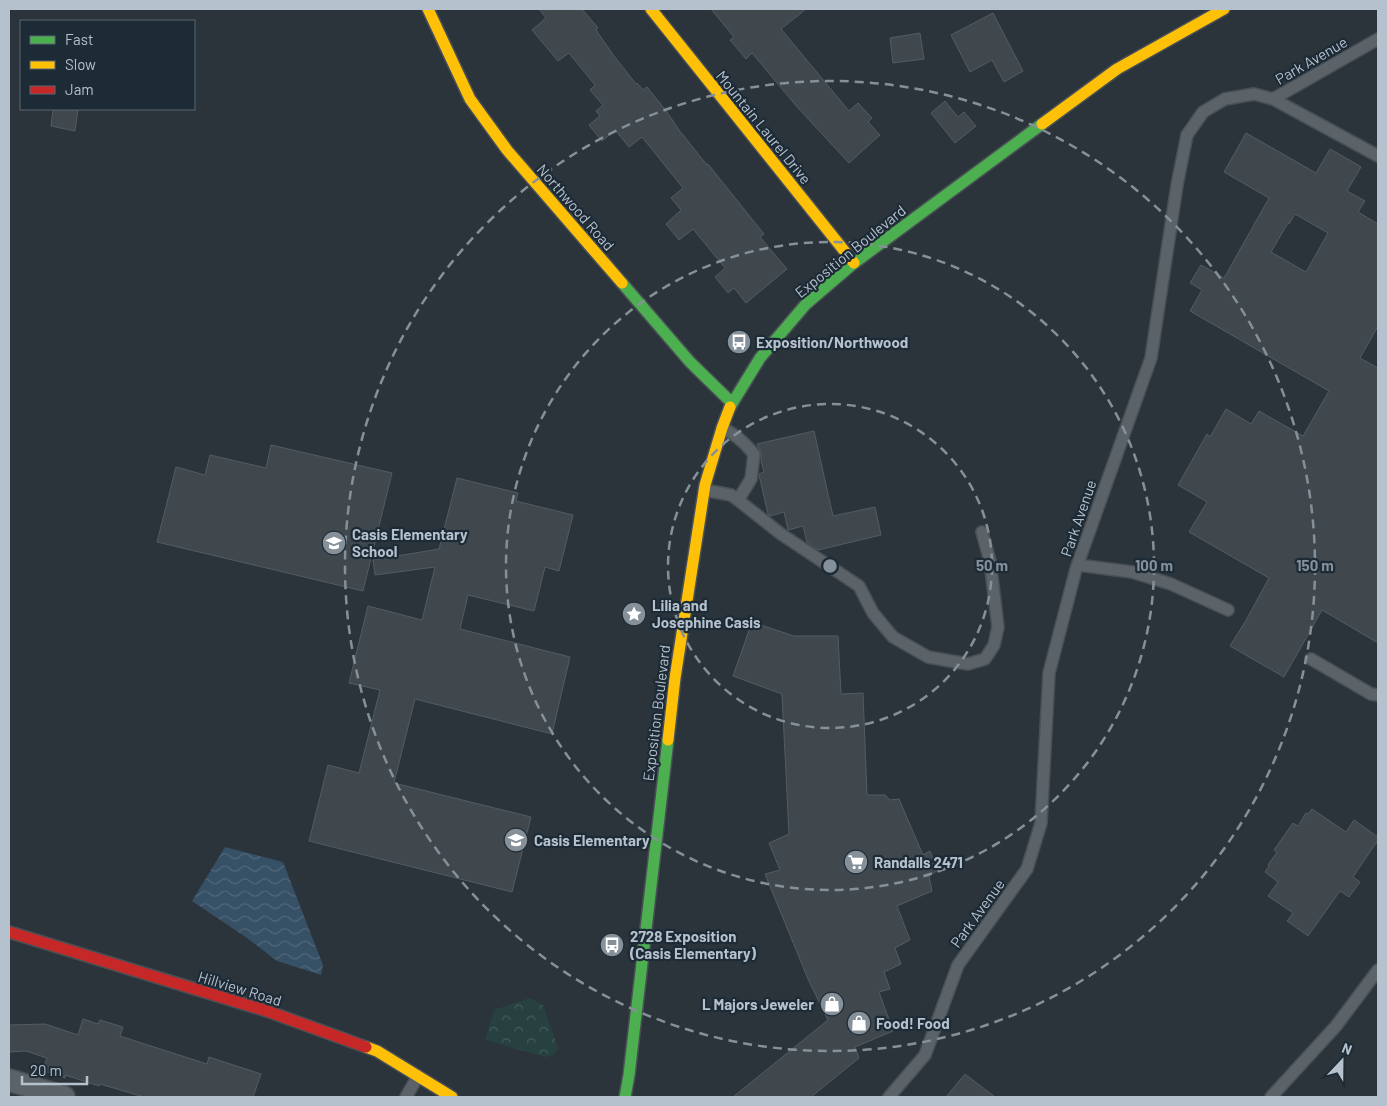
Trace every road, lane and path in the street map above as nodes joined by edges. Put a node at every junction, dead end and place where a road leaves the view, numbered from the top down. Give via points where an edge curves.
1 (428, 9) edge
2 (651, 9) edge
3 (1209, 12) edge
4 (1378, 39) edge
5 (1273, 99) junction
6 (1378, 156) edge
7 (854, 263) junction
8 (732, 403) junction
9 (722, 428) junction
10 (704, 490) junction
11 (738, 500) junction
12 (982, 532) dead end
13 (1078, 564) junction
14 (1228, 610) dead end
15 (1311, 659) dead end
16 (1378, 695) edge
17 (9, 932) edge
18 (1378, 970) edge
19 (418, 1076) junction
20 (9, 1080) edge
21 (64, 1097) edge
22 (406, 1097) edge
23 (452, 1097) edge
24 (624, 1097) edge
25 (889, 1097) edge
26 (1271, 1097) edge

1 - 8 street, Northwood Road via 470,99 507,150 690,362
2 - 7 street, Mountain Laurel Drive
3 - 7 street, Exposition Boulevard via 1117,69
4 - 5 lane, Park Avenue
5 - 6 lane
5 - 13 lane, Park Avenue via 1254,94 1225,100 1203,112 1188,135 1150,358
7 - 8 street, Exposition Boulevard via 806,304 760,358
8 - 9 street, Exposition Boulevard
9 - 10 street, Exposition Boulevard
9 - 11 lane via 733,433 754,454 751,479
10 - 11 lane via 731,495
10 - 24 street, Exposition Boulevard via 675,678
11 - 12 lane via 781,534 859,586 873,613 893,637 928,657 968,664 985,659 994,645 998,627 990,562
13 - 14 lane via 1132,572 1170,584
13 - 25 lane, Park Avenue via 1049,674 1041,823 1027,870 958,965 925,1055
15 - 16 lane
17 - 19 street, Hillview Road via 268,1012 377,1051
18 - 26 lane via 1336,1026
19 - 22 lane
19 - 23 street, Hillview Road
20 - 21 street

